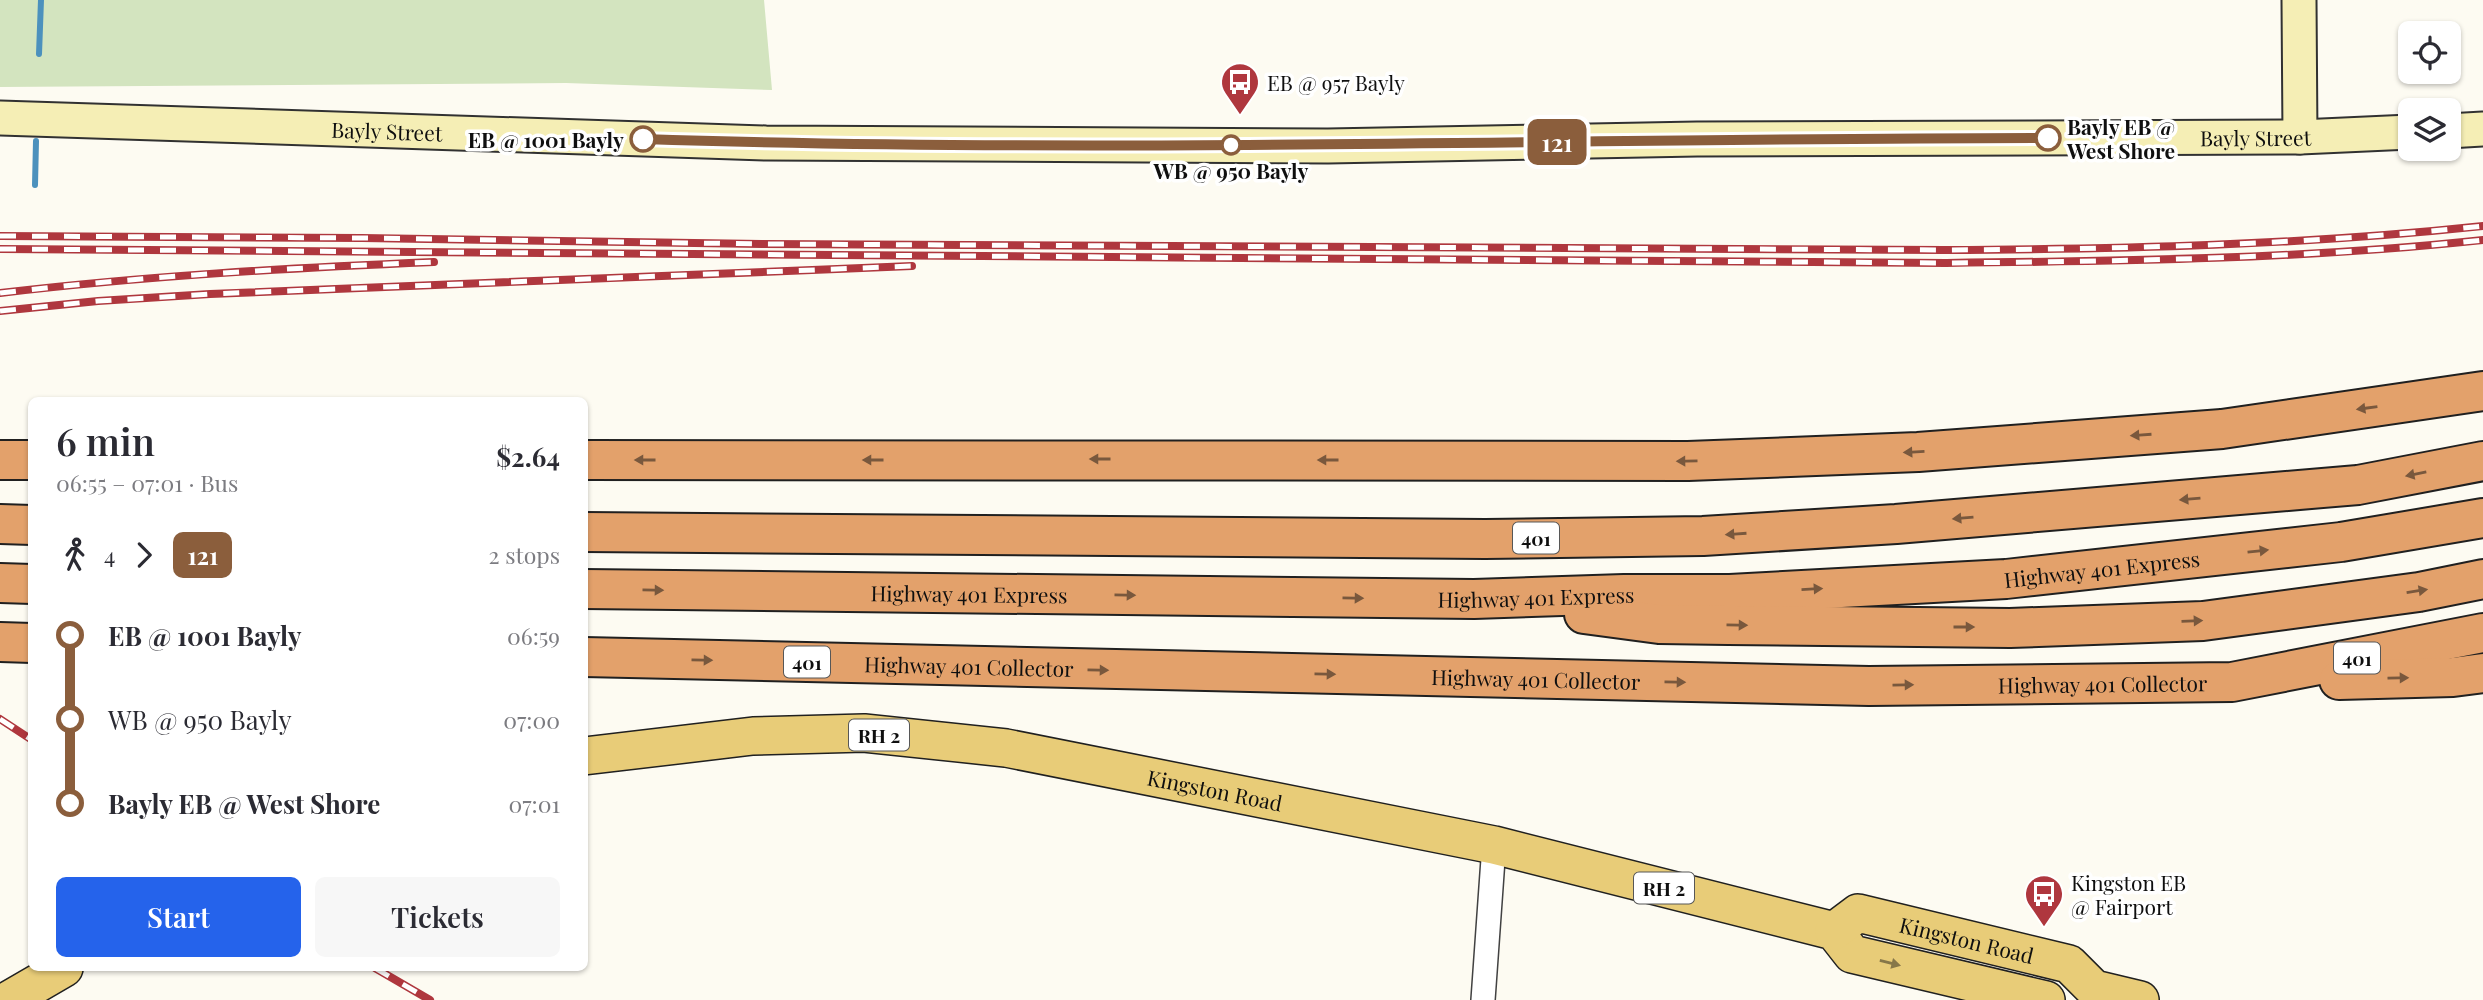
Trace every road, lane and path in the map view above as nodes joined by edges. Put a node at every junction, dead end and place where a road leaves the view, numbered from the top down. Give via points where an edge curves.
1 (2299, 0) edge
2 (0, 118) edge
3 (2483, 129) edge
4 (2461, 130) edge
5 (2398, 133) edge
6 (2300, 137) junction
7 (2483, 391) edge
8 (0, 460) edge
9 (28, 460) edge
10 (588, 460) edge
11 (2483, 461) edge
12 (2483, 518) edge
13 (0, 524) edge
14 (28, 525) edge
15 (588, 532) edge
16 (2483, 579) edge
17 (0, 583) edge
18 (28, 584) edge
19 (588, 589) edge
20 (1474, 599) junction
21 (2483, 633) edge
22 (0, 642) edge
23 (28, 643) edge
24 (588, 657) edge
25 (2483, 673) edge
26 (2232, 682) junction
27 (588, 756) edge
28 (1494, 845) junction
29 (1834, 930) junction
30 (1968, 939) junction
31 (59, 971) edge
32 (1959, 990) edge
33 (2085, 994) edge
34 (9, 1000) edge
35 (1483, 1000) edge
36 (2046, 1000) edge
37 (2140, 1000) edge

1 - 6 main road
2 - 6 main road, Bayly Street via 766,143 1328,146 1697,139
3 - 4 main road
5 - 6 main road, Bayly Street
7 -> 10 highway via 2222,429 1918,452 1688,461
8 - 9 highway
11 -> 15 highway, 401 via 2358,485 1703,536 1457,539
20 -> 12 highway, Highway 401 Express via 1731,594 2006,579 2341,542
13 - 14 highway
20 -> 16 highway via 1659,624 2010,628 2203,621
17 - 18 highway
19 -> 20 highway, Highway 401 Express
21 - 26 highway, Highway 401 Collector / 401
22 - 23 highway
24 -> 26 highway, Highway 401 Collector / 401 via 1869,686
26 -> 25 highway
27 - 28 main road, Kingston Road / RH 2 via 752,736 864,733 1006,748
28 - 29 main road, Kingston Road / RH 2
28 - 35 street
29 - 30 main road, Kingston Road via 1858,913
29 -> 32 main road, Kingston Road via 1852,954
30 - 32 main road
30 - 33 main road, Kingston Road via 2069,964
31 - 34 main road
32 - 36 main road, Kingston Road
33 - 37 main road, Kingston Road

